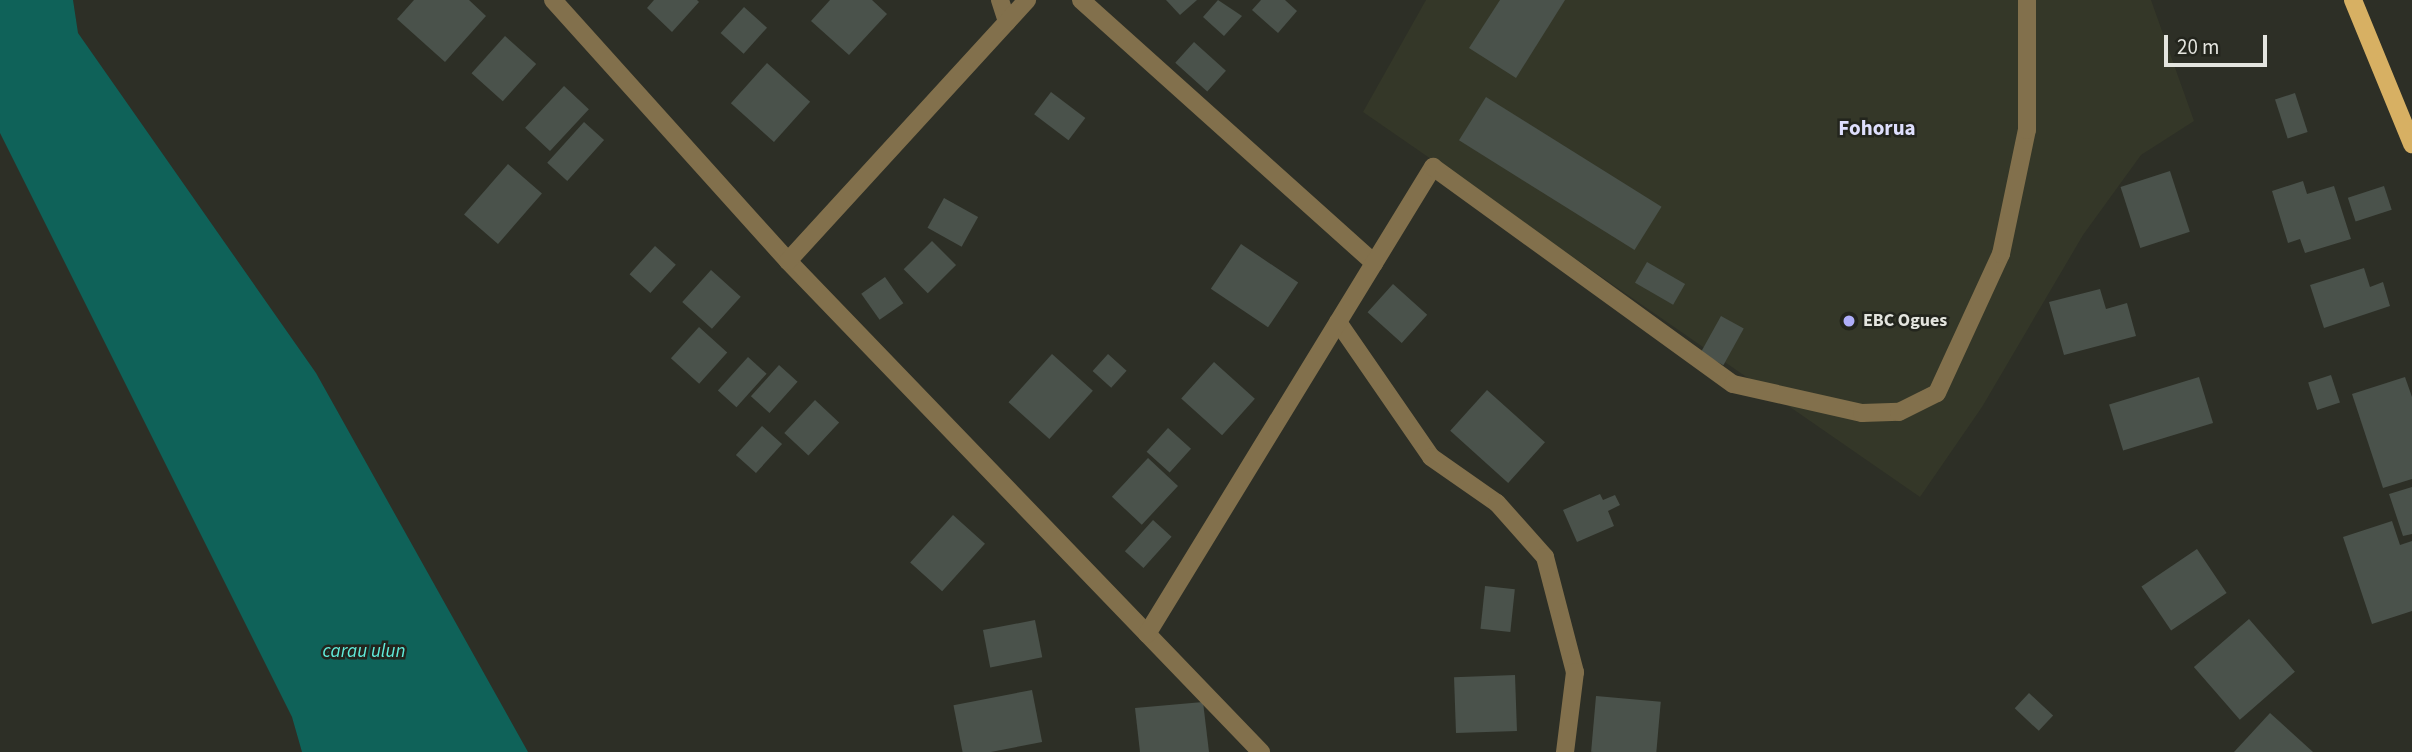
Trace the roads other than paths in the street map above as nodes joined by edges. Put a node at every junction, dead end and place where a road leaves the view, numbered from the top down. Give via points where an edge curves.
1 (553, 0) edge
2 (1000, 0) edge
3 (1027, 0) edge
4 (1081, 0) edge
5 (2027, 0) edge
6 (2353, 0) edge
7 (1007, 22) junction
8 (2412, 144) edge
9 (788, 261) junction
10 (1374, 263) junction
11 (1338, 322) junction
12 (1147, 634) junction
13 (1261, 752) edge
14 (1565, 752) edge

1 - 9 street
2 - 7 street
3 - 7 street
4 - 10 street
5 - 10 street via 2027,130 2001,254 1937,393 1899,412 1862,413 1733,384 1433,167
6 - 8 main road
7 - 9 street
9 - 12 street
10 - 11 street
11 - 12 street
11 - 14 street via 1431,457 1497,503 1545,557 1575,672
12 - 13 street

